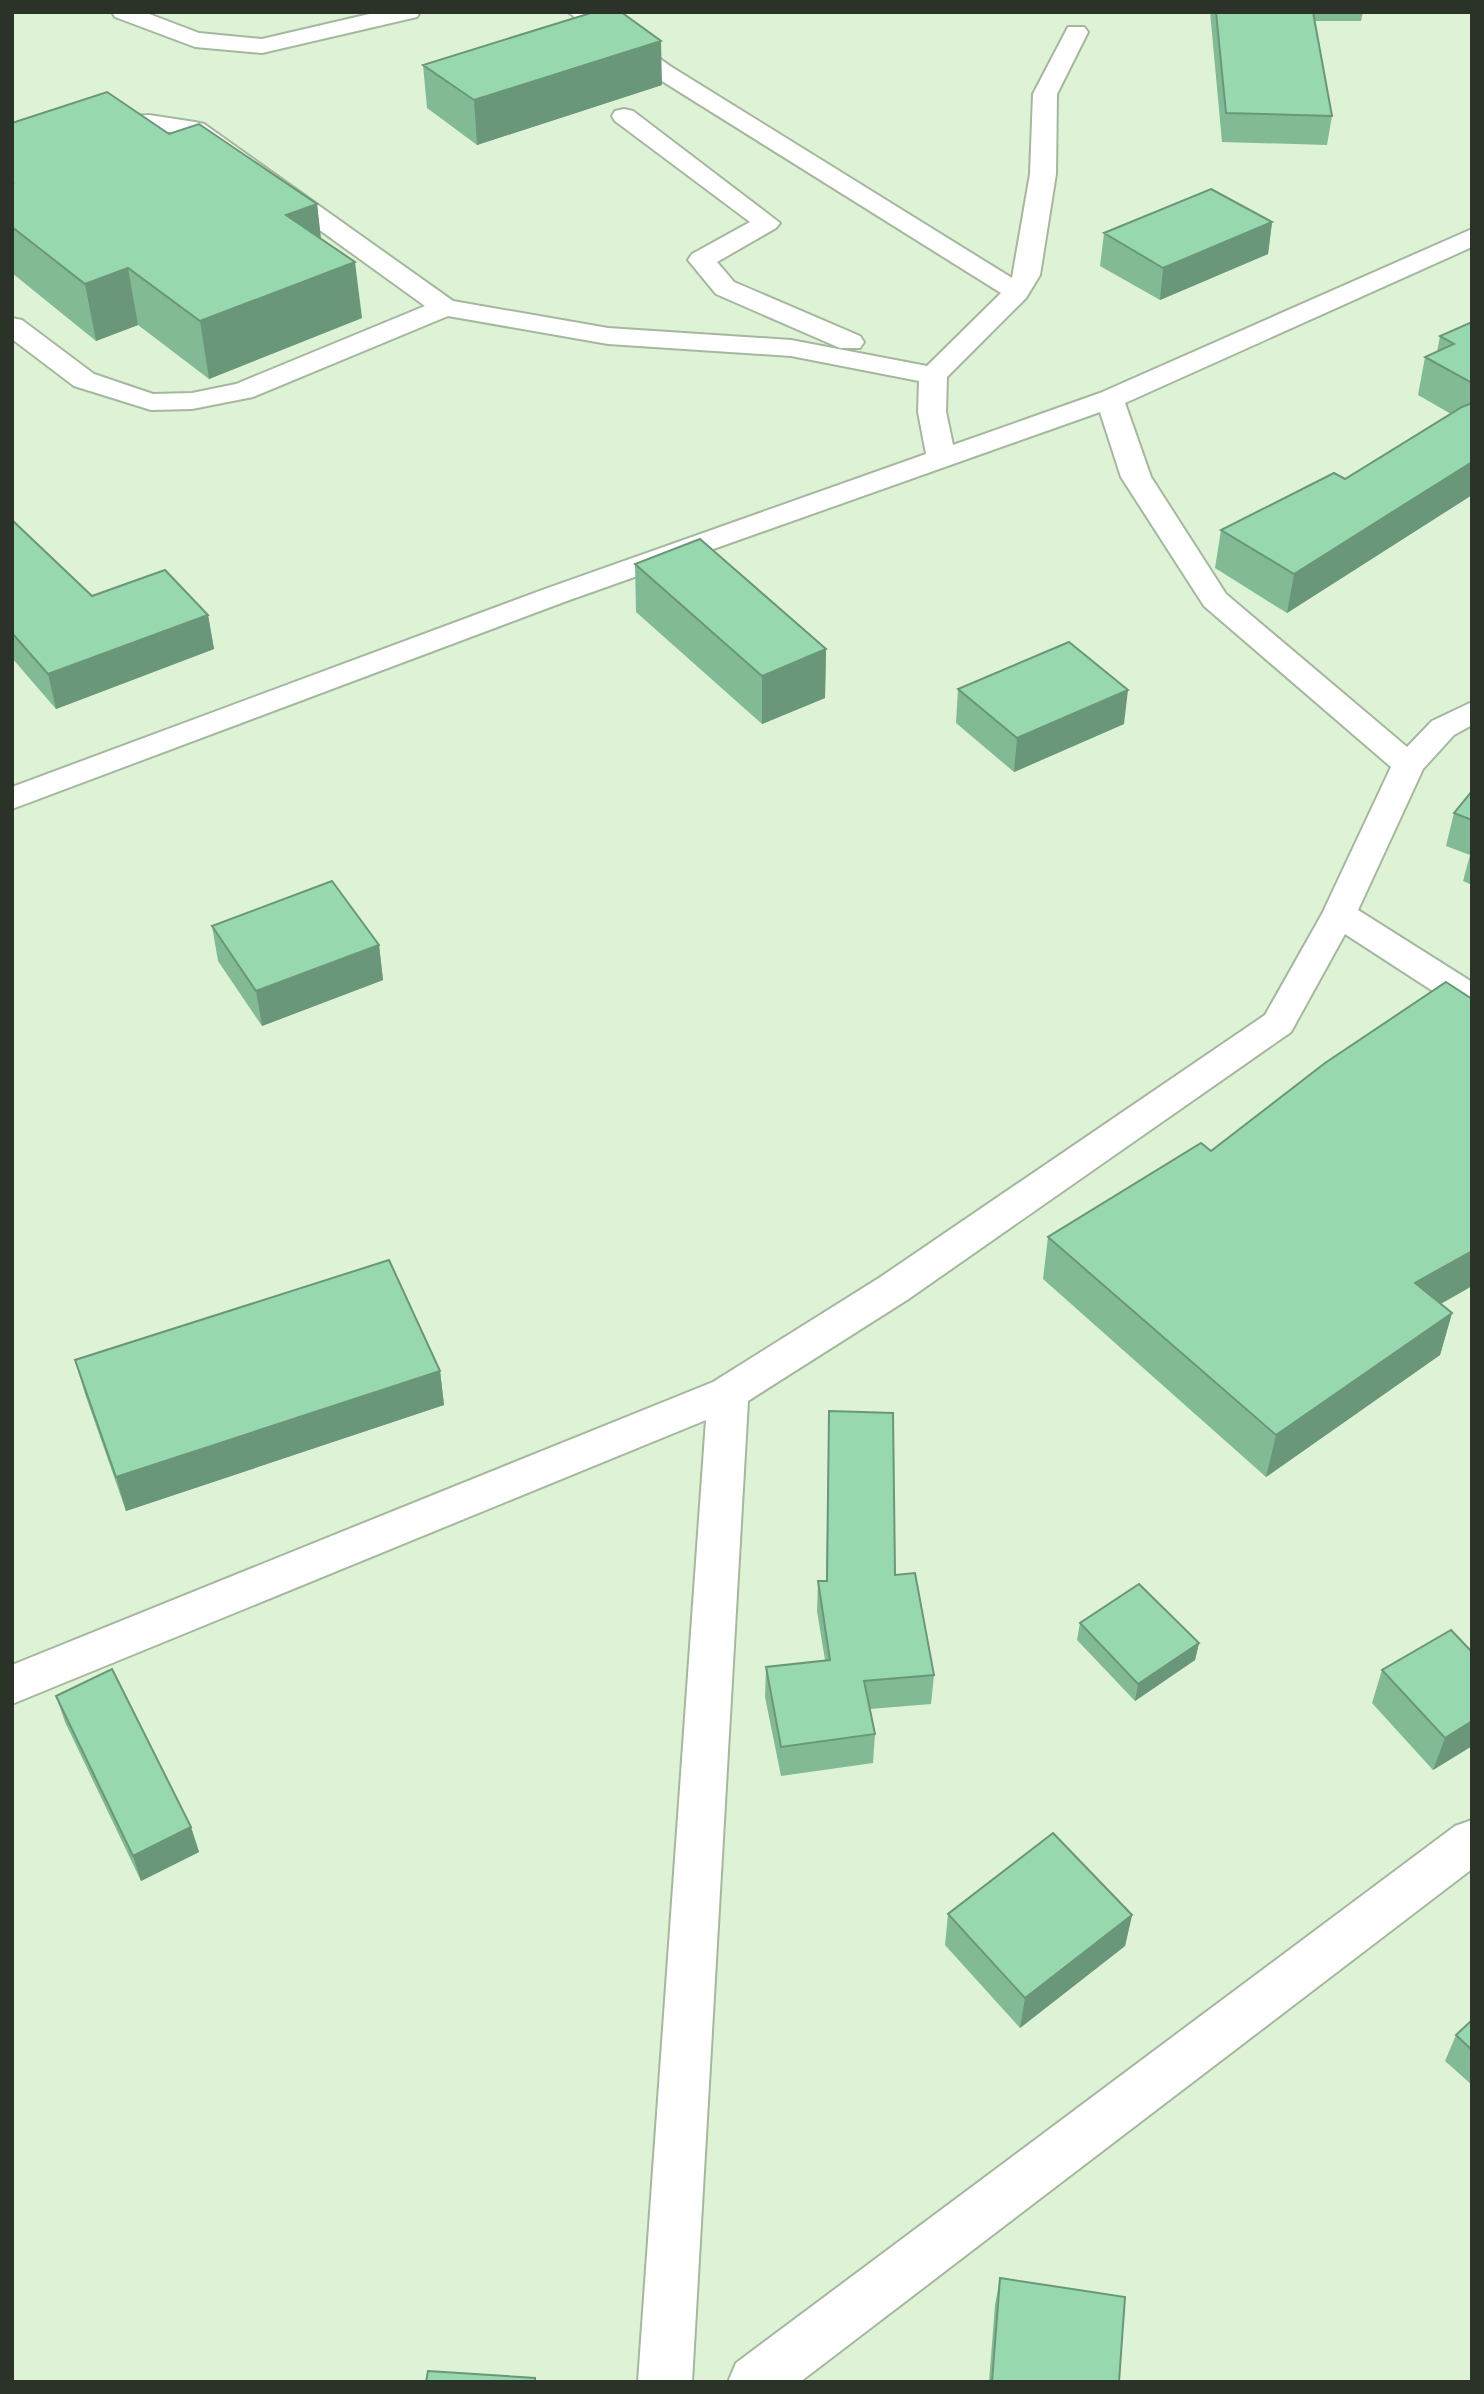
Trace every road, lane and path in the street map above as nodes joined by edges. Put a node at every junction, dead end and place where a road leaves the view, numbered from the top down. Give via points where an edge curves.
1 (123, 12) edge
2 (409, 12) edge
3 (579, 12) edge
4 (1076, 32) dead end
5 (624, 116) dead end
6 (12, 155) edge
7 (1472, 237) edge
8 (1017, 292) junction
9 (445, 308) junction
10 (12, 326) edge
11 (933, 376) junction
12 (1110, 399) junction
13 (941, 458) junction
14 (1472, 712) edge
15 (1408, 765) junction
16 (12, 799) edge
17 (1339, 914) junction
18 (1472, 999) edge
19 (729, 1393) junction
20 (12, 1685) edge
21 (1472, 1841) edge
22 (665, 2382) edge
23 (755, 2382) edge

1 - 2 street via 195,40 262,46
3 - 8 street via 662,71
4 - 8 street via 1045,94 1043,174 1027,275
5 - 11 street via 767,223 701,260 725,288
6 - 9 street via 112,124 149,122 195,130
7 - 12 street
8 - 11 street
9 - 10 street via 243,391 192,401 151,402 84,380
9 - 11 street via 608,336 791,348
11 - 13 street via 932,412
12 - 13 street
12 - 15 street via 1136,477 1215,600
13 - 16 street via 553,596
14 - 15 street via 1443,728
15 - 17 street
17 - 18 street
17 - 19 street via 1278,1023 893,1289
19 - 20 street
19 - 22 street
21 - 23 street

